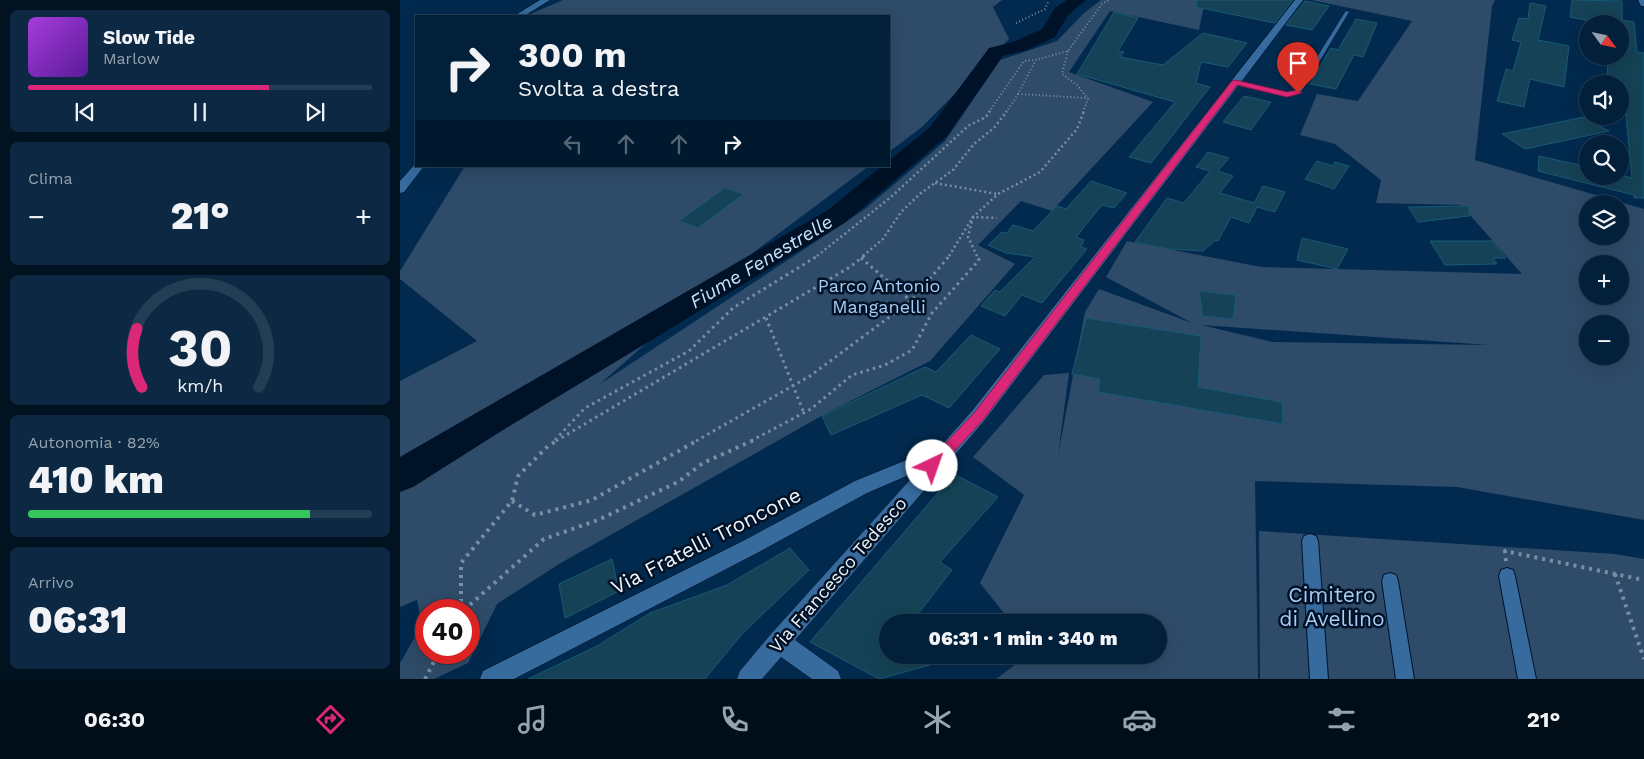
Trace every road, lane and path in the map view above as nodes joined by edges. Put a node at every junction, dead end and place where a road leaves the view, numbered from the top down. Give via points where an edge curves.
1 (546, 0) edge
2 (1049, 0) edge
3 (1109, 0) edge
4 (1299, 0) edge
5 (1642, 0) edge
6 (1644, 4) edge
7 (1347, 12) dead end
8 (520, 15) edge
9 (1016, 23) dead end
10 (1068, 51) junction
11 (1036, 60) junction
12 (1235, 82) junction
13 (1018, 94) junction
14 (1088, 98) junction
15 (417, 167) edge
16 (935, 183) junction
17 (400, 189) edge
18 (998, 194) junction
19 (973, 217) junction
20 (997, 218) dead end
21 (861, 258) junction
22 (911, 300) junction
23 (766, 318) junction
24 (793, 385) junction
25 (804, 413) junction
26 (548, 446) junction
27 (946, 452) junction
28 (512, 501) junction
29 (1310, 541) dead end
30 (1615, 574) junction
31 (1507, 576) joint
32 (1644, 580) edge
33 (1390, 582) dead end
34 (462, 599) edge
35 (475, 599) edge
36 (779, 642) junction
37 (1644, 659) edge
38 (433, 664) edge
39 (425, 679) edge
40 (491, 679) edge
41 (748, 679) edge
42 (830, 679) edge
43 (1320, 679) edge
44 (1405, 679) edge
45 (1527, 679) edge

1 - 8 street
2 - 9 path via 1045,9
3 - 10 path via 1102,4
4 - 12 street, Via Francesco Tedesco
5 - 6 street
7 - 12 lane via 1298,93 1287,94
10 - 11 path
10 - 14 path via 1062,74
11 - 13 path
11 - 26 path via 1024,61 986,116 968,126 884,203 816,257 733,308 689,351 585,408
12 - 27 street, Via Francesco Tedesco via 978,416
13 - 14 path
13 - 16 path via 994,128 974,144 953,170
14 - 18 path via 1077,129 1040,172
15 - 17 street
16 - 18 path
16 - 21 path via 901,212 883,239
18 - 19 path
19 - 20 path
19 - 22 path via 947,260
19 - 25 path via 968,237 979,260 932,313 912,350 885,365 852,375
21 - 22 path
21 - 23 path
22 - 24 path via 810,376
23 - 24 path
23 - 26 path
24 - 25 path
24 - 28 path via 592,500 535,515
25 - 35 path via 768,434 703,462 678,482 598,520 544,539
26 - 28 path via 518,476
27 - 36 street, Via Francesco Tedesco
27 - 40 street, Via Fratelli Troncone via 861,487
28 - 34 path via 461,563
29 - 43 street
30 - 31 path via 1505,551
30 - 32 path
30 - 37 path
31 - 45 street
33 - 44 street
36 - 41 street, Via Francesco Tedesco
36 - 42 street
38 - 39 path

